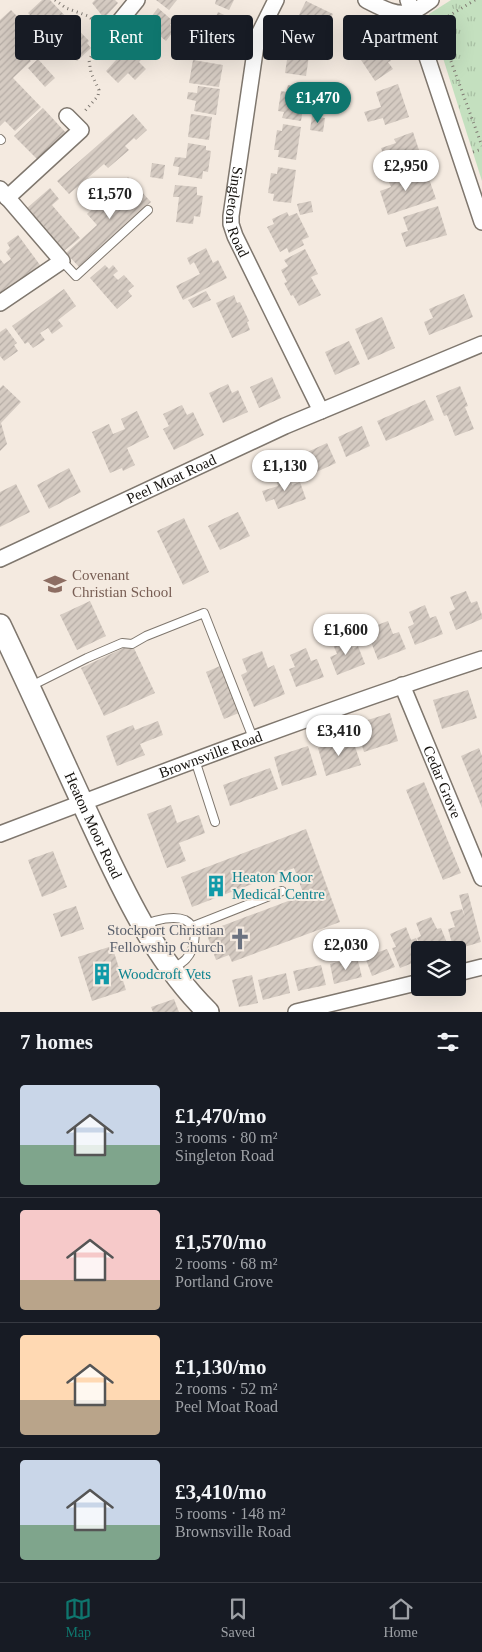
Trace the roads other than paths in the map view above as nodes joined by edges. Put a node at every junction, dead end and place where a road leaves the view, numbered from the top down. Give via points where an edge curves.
1 (137, 0) edge
2 (276, 0) edge
3 (366, 0) edge
4 (431, 0) edge
5 (410, 6) edge
6 (125, 15) edge
7 (70, 119) road end
8 (4, 194) edge
9 (148, 210) dead end
10 (482, 222) edge
11 (62, 261) junction
12 (0, 303) edge
13 (482, 344) edge
14 (321, 411) junction
15 (0, 559) edge
16 (0, 625) edge
17 (482, 659) edge
18 (402, 685) junction
19 (29, 687) junction
20 (253, 738) junction
21 (195, 760) junction
22 (82, 802) junction
23 (215, 822) dead end
24 (0, 834) edge
25 (482, 878) edge
26 (282, 891) dead end
27 (144, 925) junction
28 (191, 926) junction
29 (482, 967) edge
30 (172, 970) junction
31 (466, 971) edge
32 (411, 984) edge
33 (208, 1012) edge
34 (296, 1012) edge

1 - 6 street
2 - 14 street, Singleton Road via 257,38 231,224
3 - 5 street via 403,14
4 - 5 street
5 - 10 street
7 - 8 street via 81,130
8 - 11 street
9 - 11 lane via 76,276
11 - 12 street
13 - 14 street, Peel Moat Road
14 - 15 street, Peel Moat Road
16 - 19 main road, Heaton Moor Road
17 - 18 street, Brownsville Road
18 - 20 street, Brownsville Road
18 - 25 street, Cedar Grove
19 - 20 lane via 122,643 132,644 204,613
19 - 22 main road, Heaton Moor Road
20 - 21 street, Brownsville Road
21 - 22 street, Brownsville Road
21 - 23 lane
22 - 24 street, Brownsville Road
22 - 27 main road, Heaton Moor Road
26 - 28 lane
27 - 28 lane via 174,918 185,920
27 - 30 main road, Heaton Moor Road
28 - 30 lane via 195,935 194,946 186,959
29 - 31 street
30 - 33 main road, Heaton Moor Road
32 - 34 street

